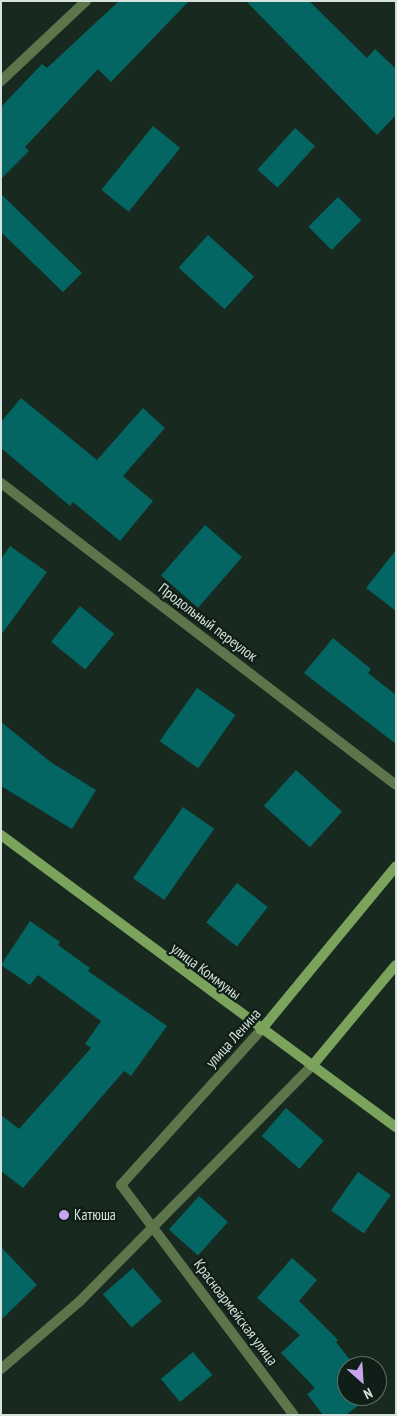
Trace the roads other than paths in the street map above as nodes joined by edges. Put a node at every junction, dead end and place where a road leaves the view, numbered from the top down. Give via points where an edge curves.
1 (86, 1) edge
2 (1, 81) edge
3 (1, 483) edge
4 (396, 785) edge
5 (1, 835) edge
6 (396, 866) edge
7 (396, 965) edge
8 (261, 1030) junction
9 (312, 1066) junction
10 (396, 1127) edge
11 (153, 1227) junction
12 (1, 1369) edge
13 (294, 1415) edge

1 - 2 street
3 - 4 street, Продольный переулок
5 - 8 street, улица Коммуны
6 - 8 street, улица Ленина
7 - 9 street
8 - 9 street, улица Коммуны
8 - 11 street, улица Ленина via 121,1185
9 - 10 street, улица Коммуны
9 - 11 street
11 - 12 street via 79,1302
11 - 13 street, Красноармейская улица

